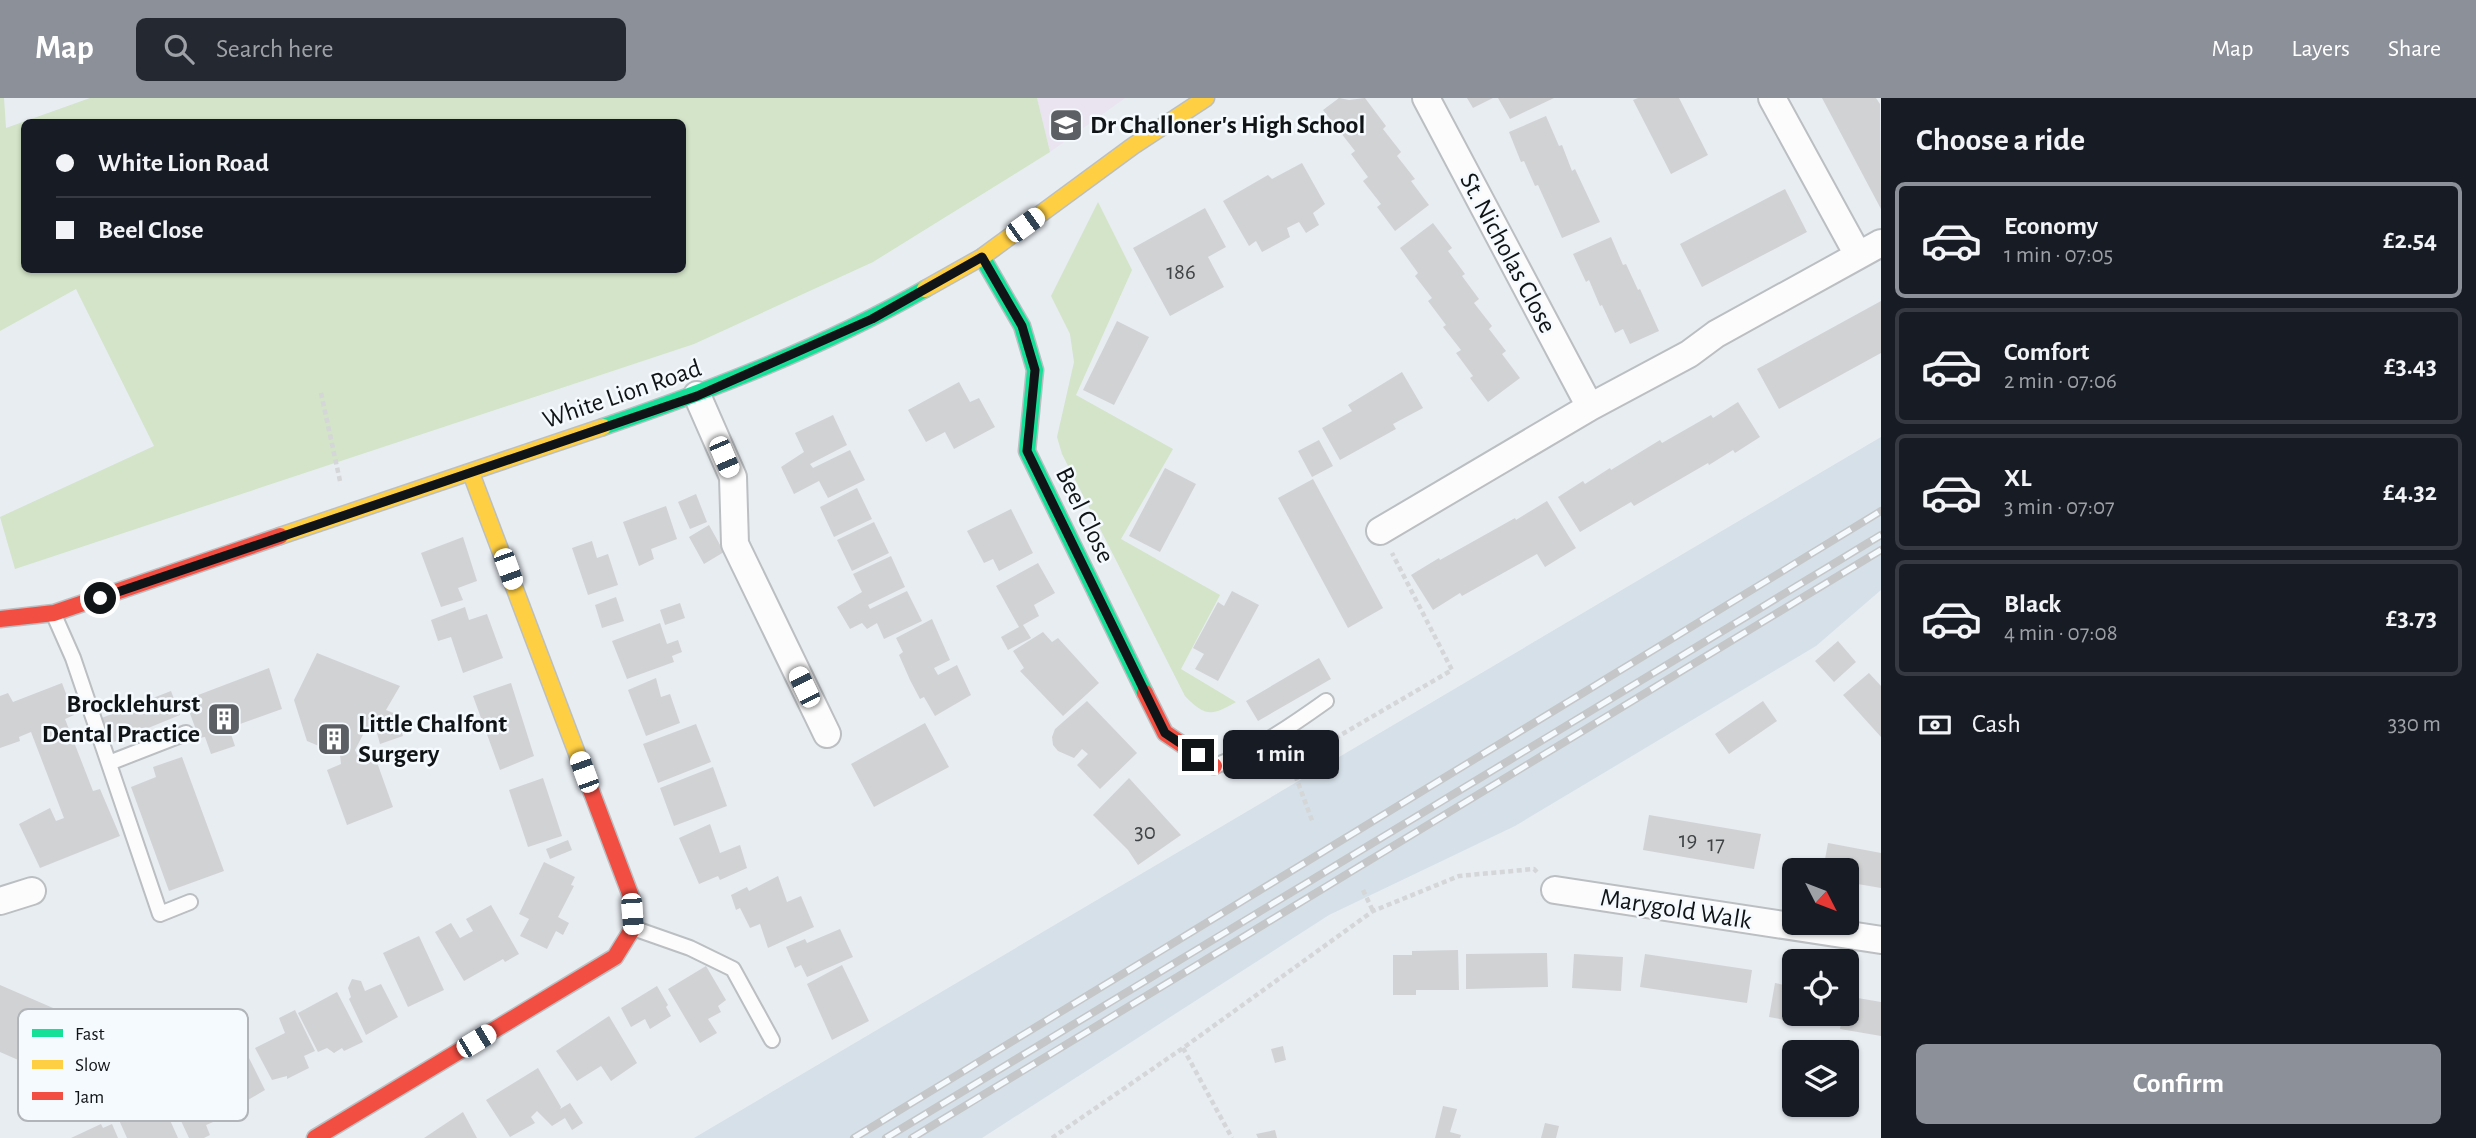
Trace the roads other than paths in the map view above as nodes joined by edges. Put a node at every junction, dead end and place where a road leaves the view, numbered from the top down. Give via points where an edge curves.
1 (1206, 98) edge
2 (1426, 98) edge
3 (1772, 98) edge
4 (1870, 249) edge
5 (982, 257) junction
6 (697, 396) junction
7 (1590, 407) junction
8 (471, 473) junction
9 (1380, 531) road end
10 (54, 614) junction
11 (0, 619) edge
12 (1326, 701) dead end
13 (186, 733) dead end
14 (827, 734) dead end
15 (109, 763) junction
16 (1214, 766) joint
17 (1555, 890) road end
18 (32, 891) dead end
19 (0, 901) edge
20 (190, 902) dead end
21 (633, 928) junction
22 (1881, 940) edge
23 (772, 1040) dead end
24 (315, 1138) edge

1 - 5 street, White Lion Road
2 - 7 street, St. Nicholas Close
3 - 4 street
4 - 7 street
5 - 6 street, White Lion Road via 872,319
5 - 16 street, Beel Close via 1022,326 1035,370 1027,451 1165,733
6 - 8 street, White Lion Road
6 - 14 street via 733,477 735,544
7 - 9 street
8 - 10 street, White Lion Road
8 - 21 street via 632,900
10 - 11 street, White Lion Road
10 - 15 lane
12 - 16 lane via 1275,737
13 - 15 lane
15 - 20 lane via 160,914
17 - 22 street, Marygold Walk
18 - 19 street
21 - 23 lane via 733,969
21 - 24 street via 615,957

